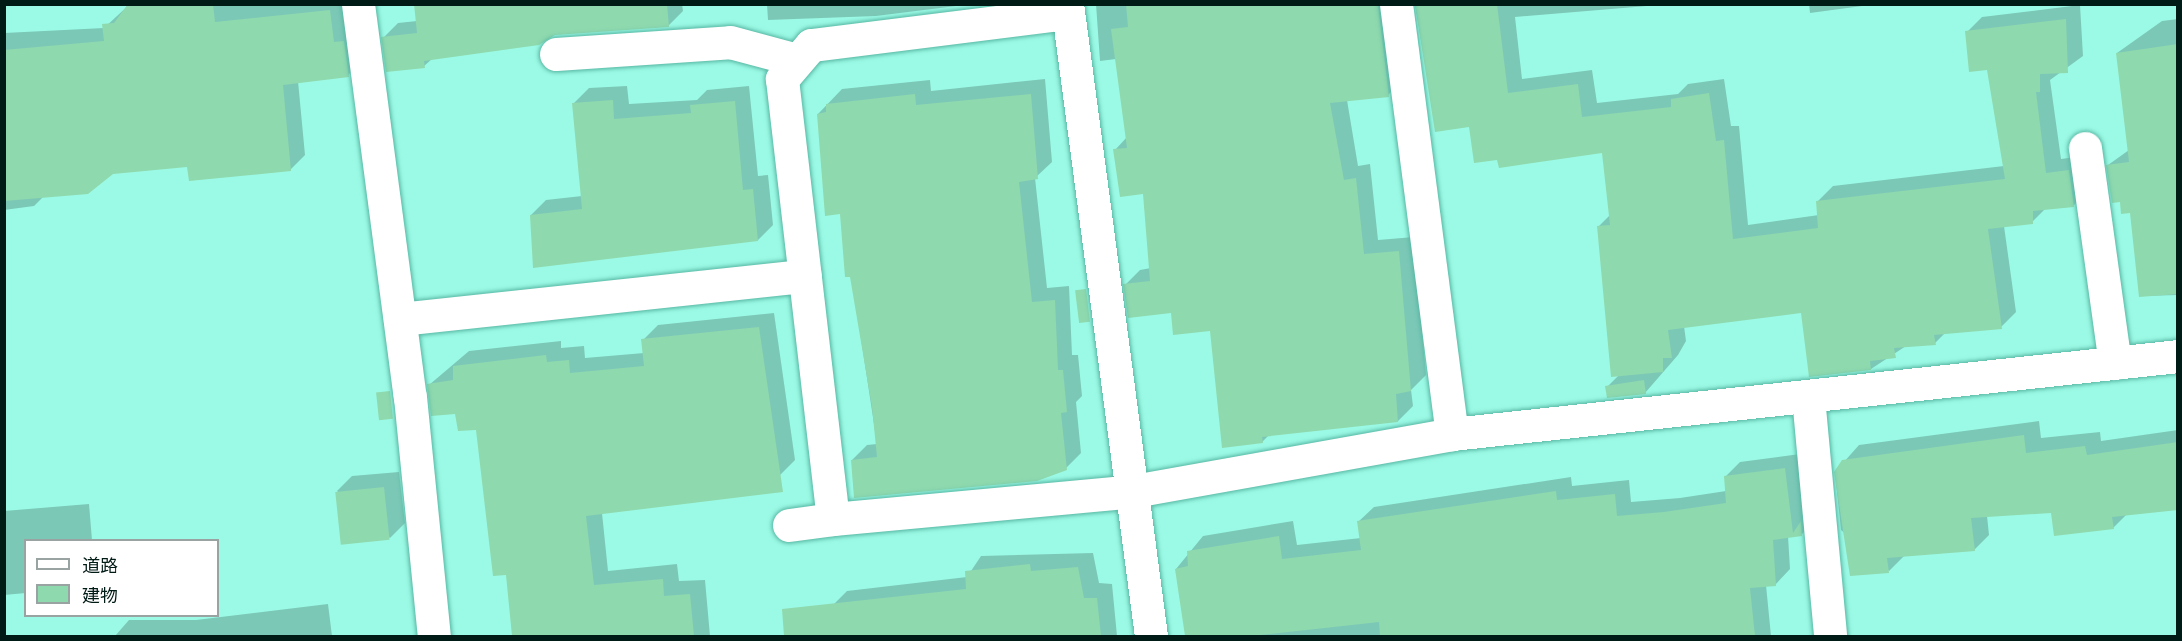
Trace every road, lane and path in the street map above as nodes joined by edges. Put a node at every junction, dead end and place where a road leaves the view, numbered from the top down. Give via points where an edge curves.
1 (358, 4) edge
2 (1396, 4) edge
3 (1067, 9) edge
4 (556, 54) dead end
5 (798, 60) junction
6 (2085, 148) dead end
7 (805, 276) junction
8 (400, 319) junction
9 (2178, 356) edge
10 (2115, 363) junction
11 (1808, 397) junction
12 (1452, 434) junction
13 (1133, 491) junction
14 (833, 519) junction
15 (789, 525) dead end
16 (434, 636) edge
17 (1151, 636) edge
18 (1830, 636) edge

1 - 8 street
2 - 12 street
3 - 5 street via 811,45
3 - 13 street
4 - 5 street via 730,42
5 - 7 street via 782,79
6 - 10 street
7 - 8 street
7 - 14 street
8 - 16 street
9 - 10 street
10 - 11 street
11 - 12 street
11 - 18 street
12 - 13 street
13 - 14 street
13 - 17 street
14 - 15 street

